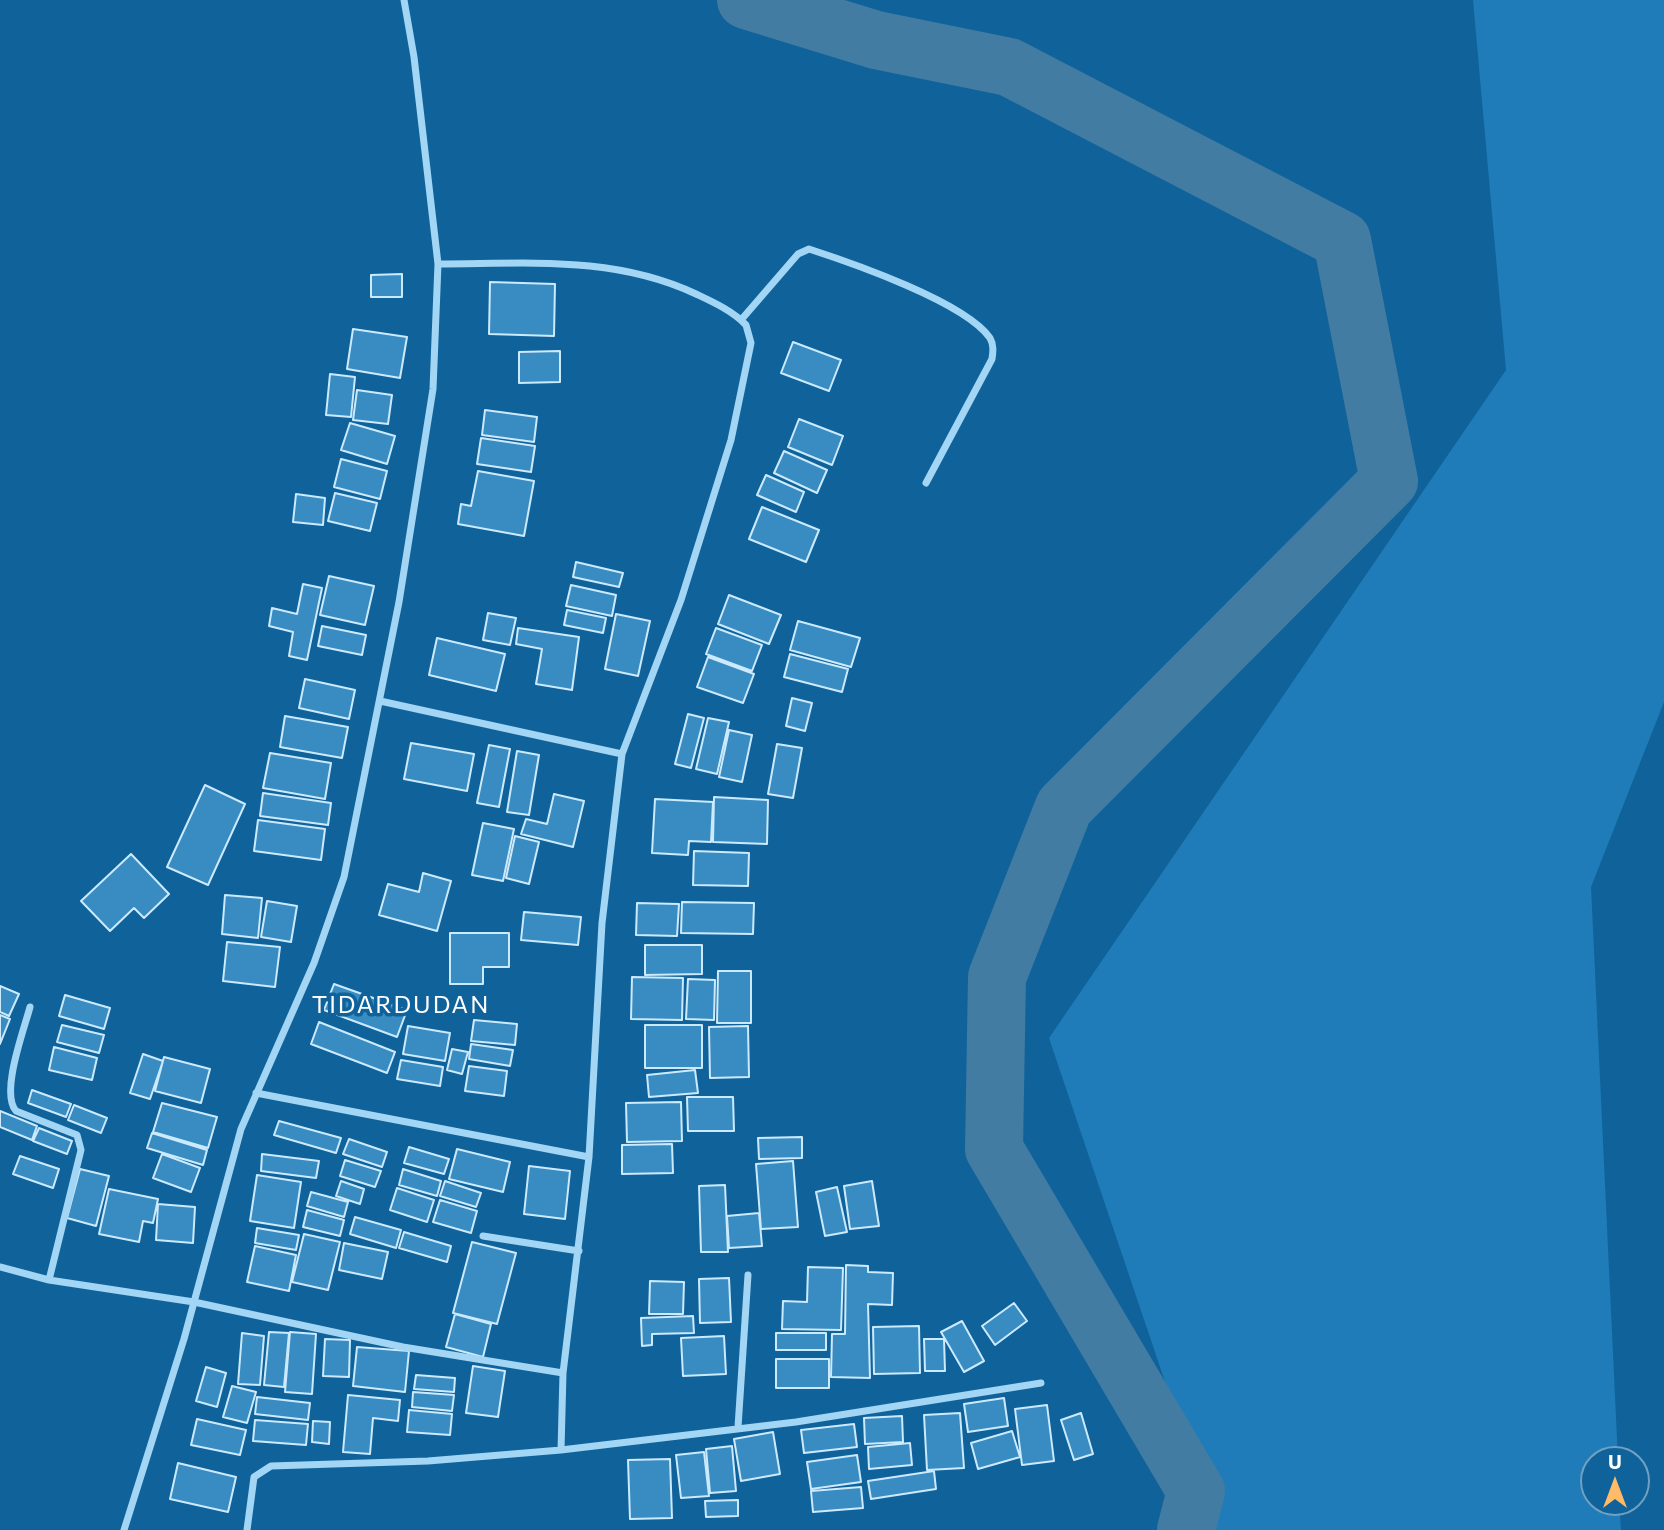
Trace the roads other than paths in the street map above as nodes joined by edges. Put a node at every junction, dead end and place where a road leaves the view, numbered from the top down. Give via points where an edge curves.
1 (404, 0) edge
2 (438, 264) junction
3 (741, 320) junction
4 (926, 483) dead end
5 (380, 701) junction
6 (622, 754) junction
7 (30, 1007) dead end
8 (256, 1093) junction
9 (589, 1157) junction
10 (483, 1236) dead end
11 (579, 1251) junction
12 (0, 1267) edge
13 (748, 1275) dead end
14 (49, 1280) junction
15 (194, 1302) junction
16 (563, 1373) junction
17 (1041, 1383) dead end
18 (738, 1427) junction
19 (561, 1450) junction
20 (124, 1530) edge
21 (247, 1530) edge

1 - 2 street
2 - 3 street via 587,265 631,270 662,278
2 - 5 street via 433,389 416,511
3 - 4 street via 798,254 809,249 923,293 986,334 993,345 992,359
3 - 6 street via 751,343 731,440 681,600
5 - 6 street
5 - 8 street via 344,877 314,963
6 - 9 street via 602,923
7 - 14 street via 8,1085 10,1104 16,1111 77,1135 81,1150
8 - 9 street
8 - 15 street via 241,1129
9 - 11 street
10 - 11 street
11 - 16 street
12 - 14 street
13 - 18 street
14 - 15 street
15 - 16 street via 403,1347
15 - 20 street
16 - 19 street
17 - 18 street
18 - 19 street
19 - 21 street via 428,1461 271,1466 254,1476

